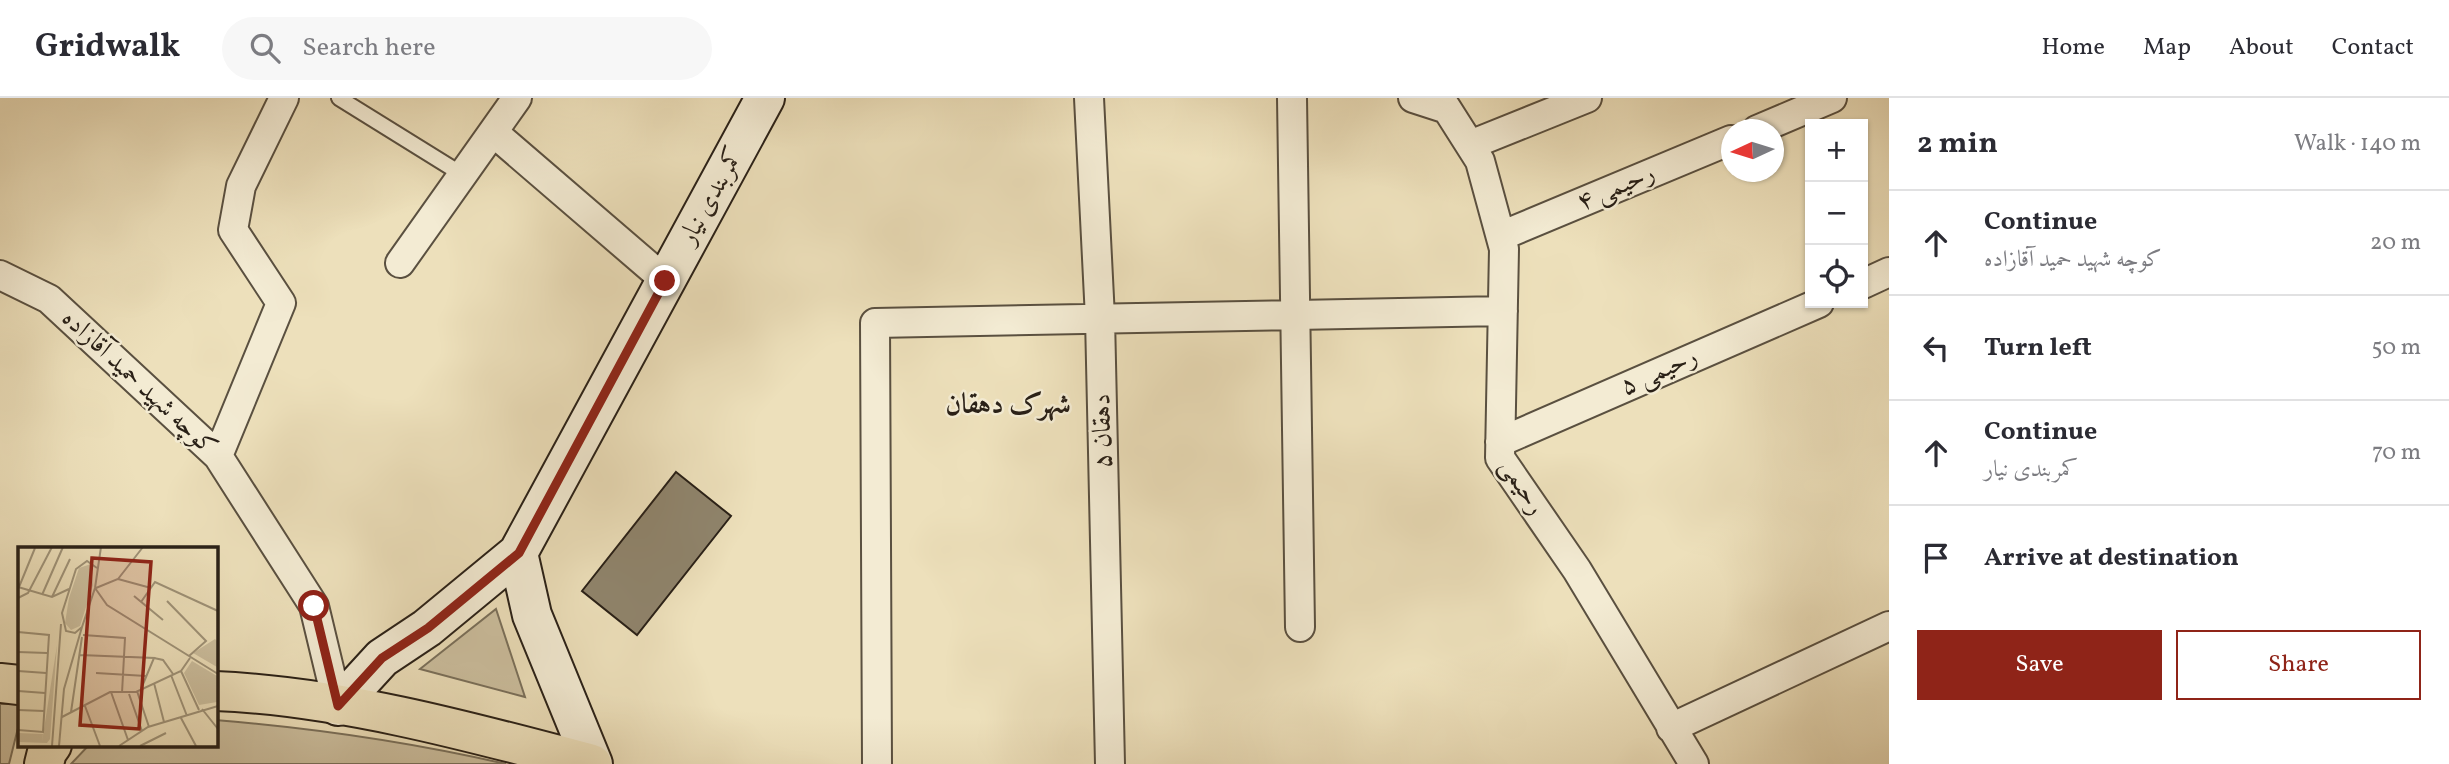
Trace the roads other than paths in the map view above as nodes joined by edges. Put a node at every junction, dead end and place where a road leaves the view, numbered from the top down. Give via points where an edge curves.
1 (284, 98) edge
2 (339, 98) edge
3 (517, 98) edge
4 (765, 98) edge
5 (1089, 98) edge
6 (1292, 98) edge
7 (1413, 98) edge
8 (1587, 98) edge
9 (1832, 98) edge
10 (1444, 104) edge
11 (1783, 119) edge
12 (493, 132) junction
13 (1721, 144) edge
14 (1470, 145) junction
15 (463, 175) junction
16 (1501, 236) junction
17 (400, 263) dead end
18 (1889, 272) edge
19 (0, 275) edge
20 (665, 281) junction
21 (1868, 282) edge
22 (1808, 308) edge
23 (1503, 311) junction
24 (1295, 316) junction
25 (1100, 318) junction
26 (1500, 442) junction
27 (218, 456) junction
28 (519, 553) junction
29 (1889, 626) edge
30 (1300, 627) dead end
31 (0, 683) edge
32 (18, 685) edge
33 (217, 691) edge
34 (338, 706) junction
35 (1671, 728) junction
36 (50, 746) edge
37 (44, 764) edge
38 (592, 764) edge
39 (877, 764) edge
40 (1110, 764) edge
41 (1694, 764) edge

1 - 27 street via 241,186 233,230 281,303
2 - 15 lane
3 - 12 street
4 - 20 main road, کمربندی نیار
5 - 25 street, دهقان ۵
6 - 24 street
7 - 10 street
8 - 14 street
9 - 11 street
10 - 14 street, رحیمی
12 - 15 street
12 - 20 street
13 - 16 street, رحیمی ۴
14 - 16 street, رحیمی via 1480,161
15 - 17 street
16 - 23 street, رحیمی
18 - 21 street
19 - 27 street, کوچه شهید حمید آقازاده via 49,299
20 - 28 main road, کمربندی نیار
22 - 26 street, رحیمی ۵
23 - 24 street
23 - 26 street, رحیمی
24 - 25 street
24 - 30 street
25 - 39 street via 875,323
25 - 40 street, دهقان ۵
26 - 35 street, رحیمی via 1500,458 1577,570
27 - 34 street, کوچه شهید حمید آقازاده via 314,606
28 - 34 main road via 428,628 382,658
28 - 38 main road via 532,615
29 - 35 street
31 - 32 highway
33 - 34 highway
34 - 38 highway via 475,733
35 - 41 street, رحیمی
36 - 37 highway

